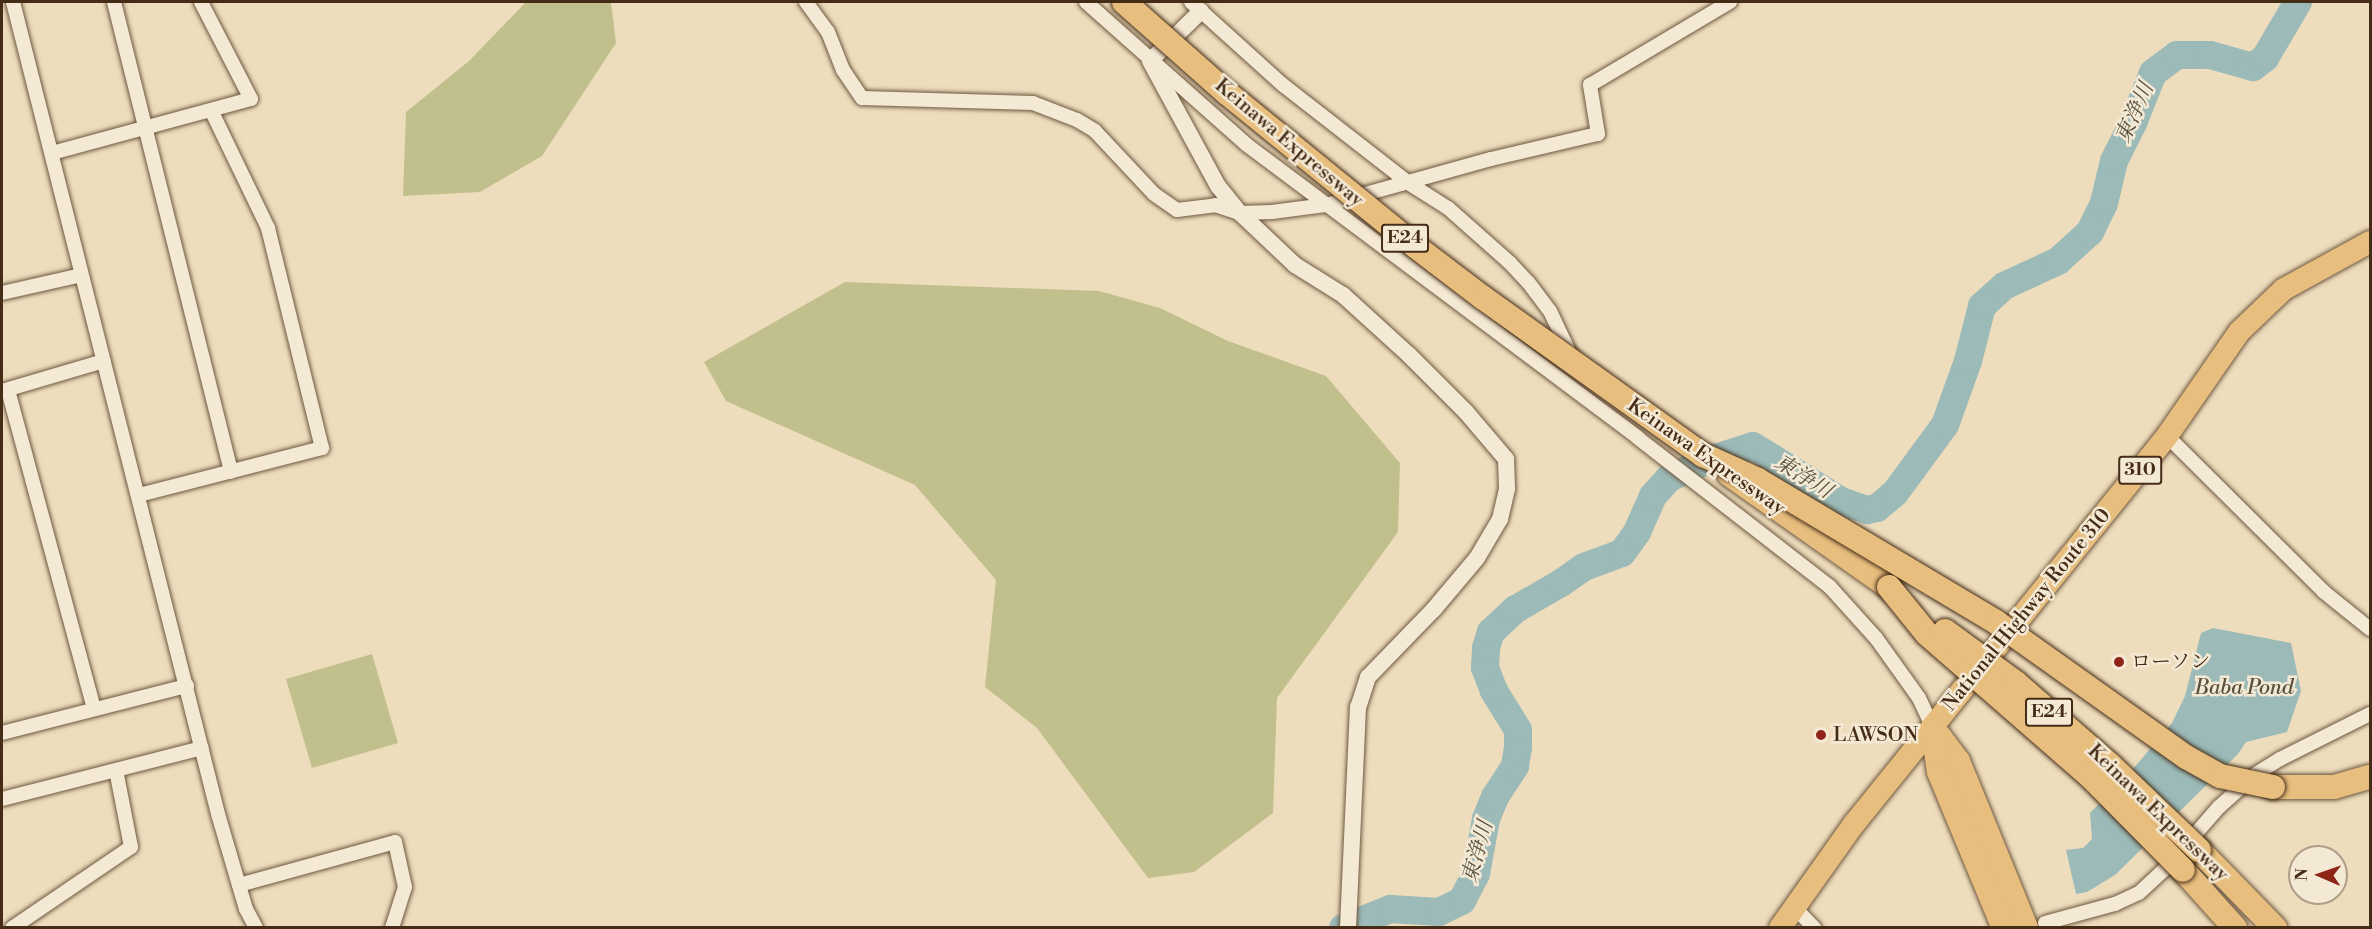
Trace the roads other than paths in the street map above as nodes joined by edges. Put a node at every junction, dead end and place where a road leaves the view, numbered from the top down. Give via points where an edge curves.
1 (13, 2) edge
2 (114, 2) edge
3 (201, 2) edge
4 (806, 2) edge
5 (1086, 2) edge
6 (1124, 2) edge
7 (1730, 2) edge
8 (1196, 6) edge
9 (1150, 61) junction
10 (212, 112) junction
11 (146, 129) junction
12 (52, 153) junction
13 (1410, 184) junction
14 (1326, 205) junction
15 (1240, 213) junction
16 (2370, 242) edge
17 (81, 275) junction
18 (2, 293) edge
19 (104, 361) junction
20 (5, 391) edge
21 (1581, 395) junction
22 (2167, 436) junction
23 (1702, 455) junction
24 (231, 472) junction
25 (139, 495) junction
26 (1889, 587) junction
27 (2370, 629) edge
28 (186, 686) junction
29 (94, 709) junction
30 (2370, 714) edge
31 (1933, 728) junction
32 (2, 733) edge
33 (202, 748) junction
34 (116, 770) junction
35 (2370, 777) edge
36 (2, 799) edge
37 (239, 885) junction
38 (1795, 908) junction
39 (2035, 925) edge
40 (12, 927) edge
41 (255, 927) edge
42 (392, 927) edge
43 (1348, 927) edge
44 (1780, 927) edge
45 (1814, 927) edge
46 (2004, 927) edge
47 (2235, 927) edge
48 (2275, 927) edge

1 - 12 street
2 - 11 street
3 - 10 street via 251,99
4 - 15 street via 828,32 843,70 862,98 1033,103 1095,131 1154,194 1177,210 1215,205
5 - 9 street
6 - 23 highway, Keinawa Expressway / E24, bridge via 1227,93 1414,246
7 - 13 street via 1590,85 1598,134 1491,159
8 - 9 street
8 - 13 street via 1283,85
9 - 14 street via 1247,145
9 - 15 street via 1218,186
10 - 11 street
10 - 24 street via 268,228 322,448
11 - 12 street
11 - 24 street
12 - 17 street
13 - 14 street
13 - 21 street via 1448,208 1528,282 1565,340
14 - 15 street
14 - 21 street
15 - 43 street via 1295,265 1343,296 1409,355 1506,459 1507,489 1500,519 1477,558 1368,677 1361,697 1354,734
16 - 22 highway, National Highway Route 310 / 310 via 2284,289 2246,324
17 - 18 street
17 - 19 street
19 - 20 street
19 - 25 street
20 - 29 street
21 - 31 street via 1829,586 1876,638 1919,698
22 - 27 street via 2325,592
22 - 31 highway, National Highway Route 310 / 310
23 - 26 highway, Keinawa Expressway / E24, bridge
23 - 35 highway, bridge via 1758,480 1996,622 2186,757 2220,776 2273,787 2334,787
24 - 25 street
25 - 28 street
26 - 47 highway, bridge via 1927,634 2092,778
26 - 48 highway, Keinawa Expressway / E24, bridge via 2016,683 2110,765
28 - 29 street
28 - 33 street
29 - 32 street
30 - 39 street via 2256,774 2219,807 2139,893 2115,904
31 - 38 highway, National Highway Route 310 / 310 via 1854,824
31 - 39 highway via 1958,761
31 - 46 highway via 1939,772
33 - 34 street
33 - 37 street
34 - 36 street
34 - 40 street via 131,848
37 - 41 street
37 - 42 street via 395,842 405,887
38 - 44 highway, National Highway Route 310 / 310
38 - 45 street

